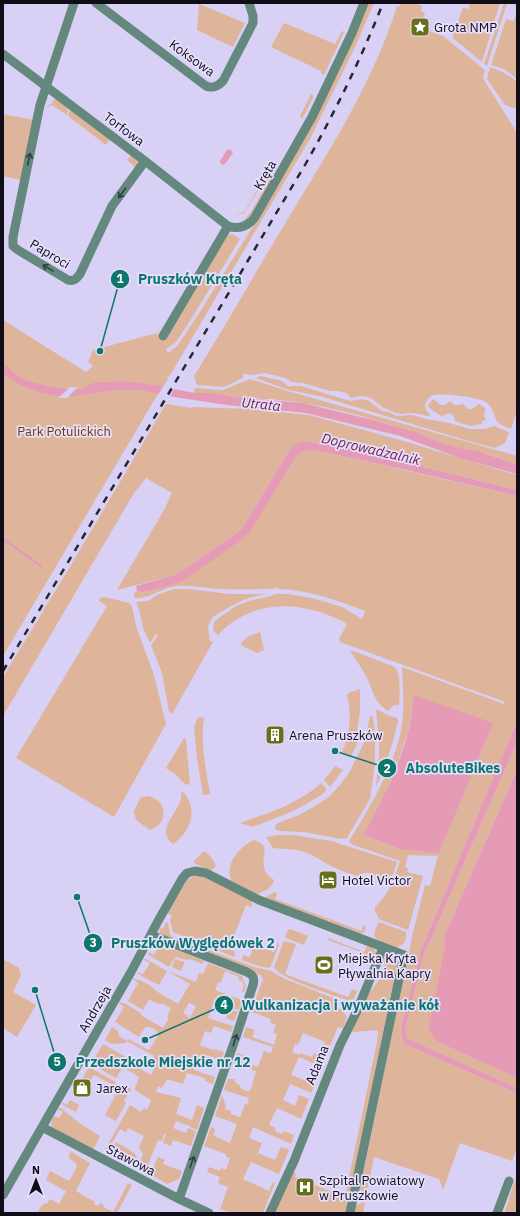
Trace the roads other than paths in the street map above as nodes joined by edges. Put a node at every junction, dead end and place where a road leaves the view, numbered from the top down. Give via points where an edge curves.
1 (74, 3) edge
2 (96, 3) edge
3 (248, 3) edge
4 (364, 3) edge
5 (3, 54) edge
6 (46, 86) junction
7 (146, 161) junction
8 (228, 226) junction
9 (163, 336) dead end
10 (150, 935) junction
11 (383, 948) junction
12 (42, 1127) junction
13 (509, 1181) dead end
14 (3, 1195) edge
15 (179, 1199) junction
16 (209, 1213) edge
17 (270, 1213) edge
18 (350, 1213) edge
19 (497, 1213) edge

1 - 6 street
2 - 3 street, Koksowa via 211,88 223,81 253,23
4 - 8 street, Kręta via 347,46 312,117 256,216 252,222 238,228
5 - 6 street, Torfowa
6 - 7 street, Torfowa
7 -> 6 street, Paproci via 112,206 76,280 68,280 18,250 14,246 13,237 38,113
7 - 8 street, Torfowa
8 - 9 street
10 - 11 street, Andrzeja via 184,875 195,871 206,873 259,900
10 - 12 street, Andrzeja
15 -> 10 street via 236,1037 253,985 253,977 247,972
11 - 17 street, Adama
11 - 18 street via 404,955
12 - 14 street, Andrzeja
12 - 15 street, Stawowa
13 - 19 street
15 - 16 street, Stawowa

